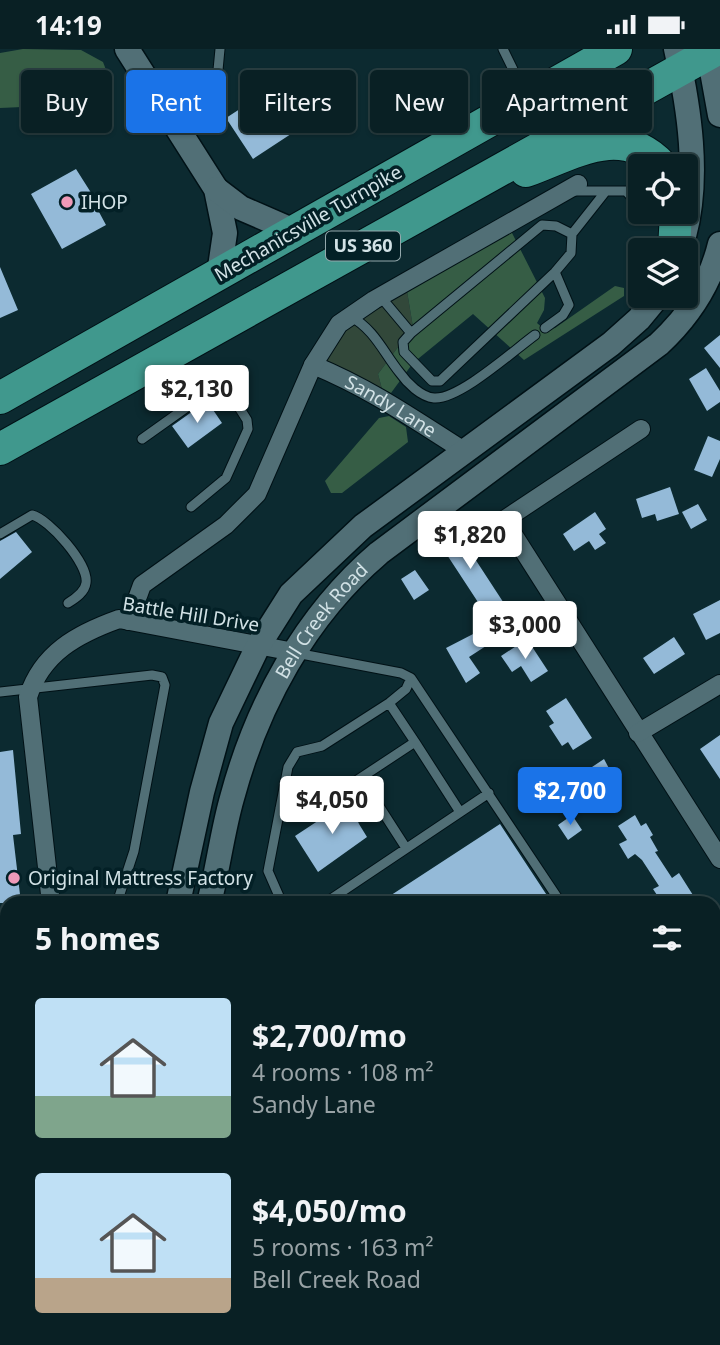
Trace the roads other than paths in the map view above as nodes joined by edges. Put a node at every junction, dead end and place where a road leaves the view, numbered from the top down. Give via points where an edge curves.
1 (127, 49) edge
2 (220, 49) edge
3 (503, 49) edge
4 (616, 49) edge
5 (711, 50) edge
6 (678, 58) edge
7 (218, 70) dead end
8 (514, 70) edge
9 (579, 70) edge
10 (720, 115) edge
11 (482, 125) edge
12 (647, 154) edge
13 (572, 187) joint
14 (216, 189) junction
15 (606, 191) junction
16 (628, 192) edge
17 (445, 199) junction
18 (294, 231) junction
19 (572, 234) junction
20 (683, 238) edge
21 (720, 244) edge
22 (555, 272) junction
23 (219, 274) junction
24 (380, 296) junction
25 (648, 308) edge
26 (349, 315) junction
27 (135, 321) junction
28 (545, 328) dead end
29 (411, 333) junction
30 (535, 335) dead end
31 (313, 365) junction
32 (0, 389) edge
33 (0, 398) edge
34 (641, 429) dead end
35 (142, 439) dead end
36 (0, 451) edge
37 (464, 451) junction
38 (191, 507) dead end
39 (0, 534) edge
40 (68, 603) dead end
41 (130, 621) junction
42 (258, 646) junction
43 (295, 652) junction
44 (411, 678) junction
45 (720, 684) edge
46 (31, 689) junction
47 (0, 692) edge
48 (389, 703) junction
49 (638, 733) junction
50 (415, 742) junction
51 (361, 778) junction
52 (489, 793) junction
53 (280, 808) junction
54 (460, 812) junction
55 (406, 848) junction
56 (720, 859) edge
57 (50, 896) edge
58 (119, 896) edge
59 (180, 896) edge
60 (210, 896) edge
61 (279, 896) edge
62 (335, 896) edge
63 (556, 896) edge

1 - 14 main road
2 - 7 lane
3 - 8 lane
4 - 9 highway, Mechanicsville Turnpike / US 360
5 - 6 highway, US 360
5 - 10 main road
6 - 17 highway, US 360
6 - 20 main road via 691,158
11 - 18 highway, Mechanicsville Turnpike / US 360
12 - 17 highway via 610,142
13 - 15 lane
13 - 24 street
14 - 18 main road via 241,208
14 - 23 main road via 225,233
15 - 16 lane
15 - 19 lane
17 - 36 highway, US 360
18 - 23 highway, Mechanicsville Turnpike / US 360
19 - 22 lane via 570,253
19 - 29 lane via 542,225
21 - 43 main road, Bell Creek Road via 703,292 675,329 638,362 363,567 337,590
22 - 28 lane via 569,305
22 - 29 lane via 440,381 432,381 404,352 403,342
23 - 27 highway, Mechanicsville Turnpike / US 360
24 - 26 street
24 - 29 lane
25 - 37 main road, Bell Creek Road via 611,344
26 - 30 lane via 366,325 418,391 433,398 451,396
26 - 31 street via 330,334
27 - 32 highway
27 - 33 highway, Mechanicsville Turnpike / US 360
31 - 37 street, Sandy Lane via 359,384
31 - 41 street via 257,494 226,525 142,585
34 - 49 street via 504,520
35 - 38 lane via 208,391 230,393 248,429 226,478
37 - 42 main road, Bell Creek Road via 363,526 310,573
39 - 40 lane via 32,515 51,524 85,572 81,594
41 - 42 street, Battle Hill Drive
41 - 46 street, Battle Hill Drive via 119,619 91,629 45,661
42 - 43 street, Battle Hill Drive
42 - 59 main road, Bell Creek Road via 218,735
43 - 44 lane
43 - 60 main road, Bell Creek Road via 244,759
44 - 48 lane via 406,689
44 - 52 lane
45 - 49 street
46 - 47 lane
46 - 57 street, Battle Hill Drive via 28,697
46 - 58 lane via 162,677 165,685 134,851
48 - 50 lane
48 - 53 lane via 322,746 297,752 288,767
49 - 56 street
50 - 51 lane
50 - 54 lane
51 - 53 lane via 315,808
51 - 55 lane
52 - 54 lane
52 - 63 lane
53 - 61 lane via 268,871
54 - 55 lane
55 - 62 lane

